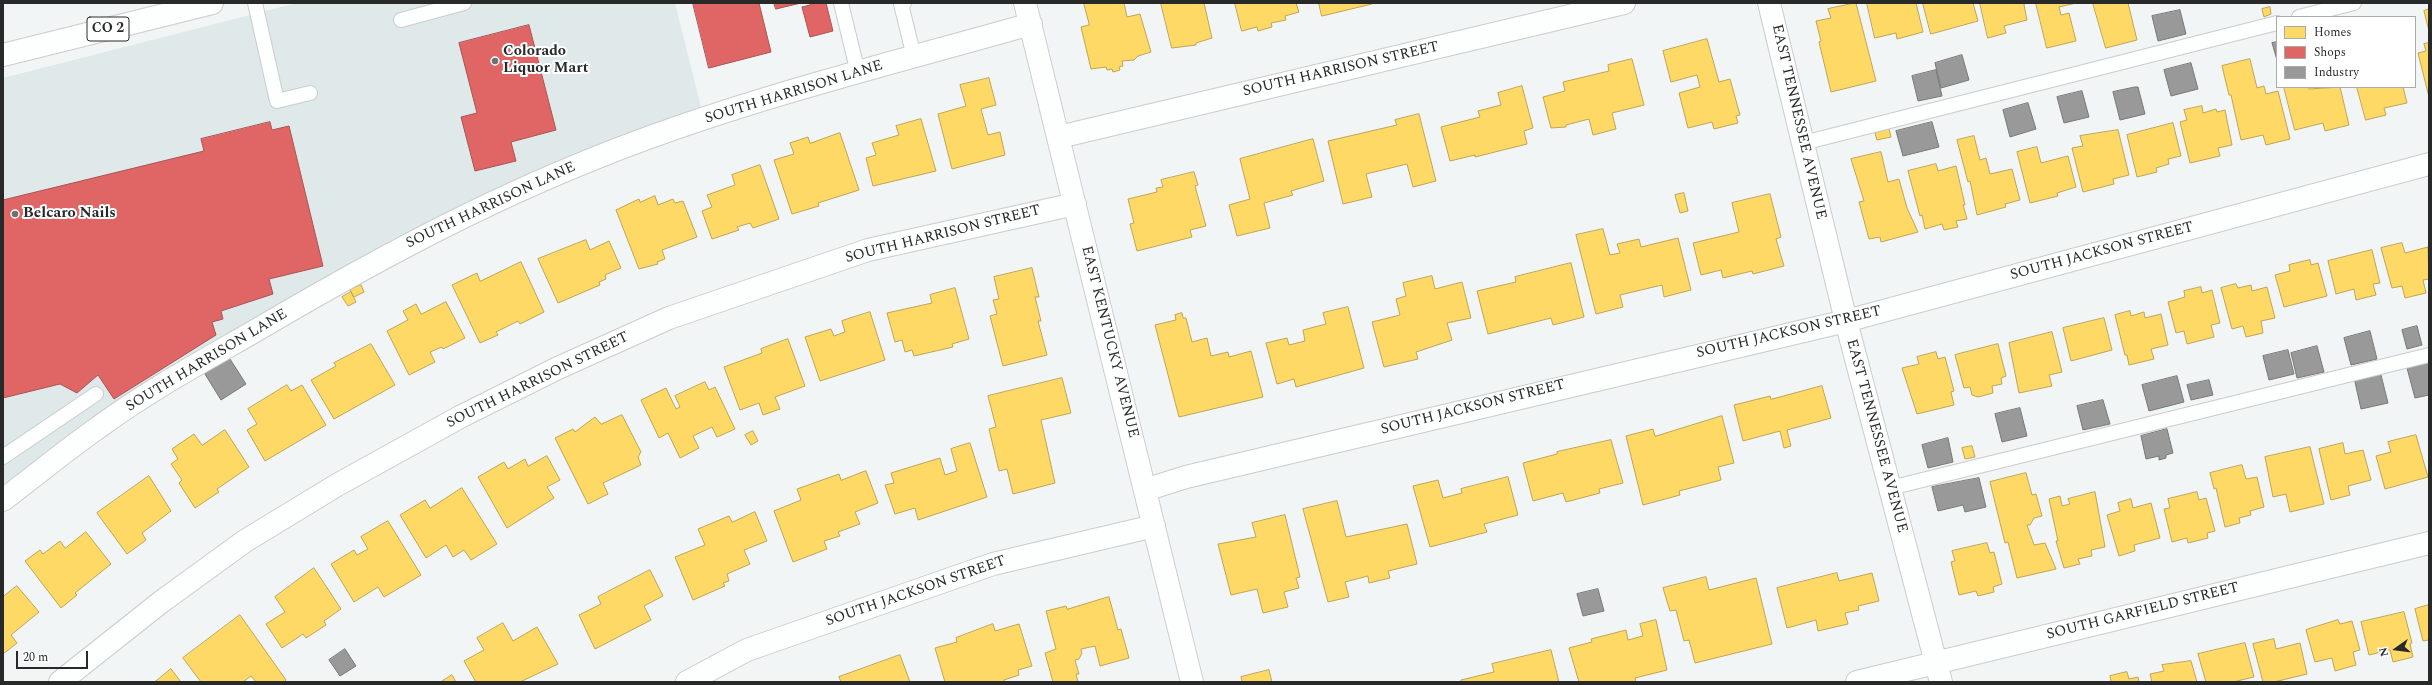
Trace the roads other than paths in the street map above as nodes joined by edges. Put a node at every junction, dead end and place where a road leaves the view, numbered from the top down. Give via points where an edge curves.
1 (212, 3) edge
2 (255, 3) edge
3 (464, 3) edge
4 (841, 3) edge
5 (904, 3) edge
6 (1025, 3) edge
7 (1624, 3) edge
8 (1769, 3) edge
9 (2354, 3) edge
10 (2303, 16) edge
11 (401, 20) dead end
12 (2276, 23) edge
13 (1031, 24) junction
14 (3, 55) edge
15 (914, 57) junction
16 (858, 73) junction
17 (310, 93) dead end
18 (1058, 137) junction
19 (1803, 143) junction
20 (2429, 164) edge
21 (1075, 204) junction
22 (1846, 321) junction
23 (2429, 355) edge
24 (96, 394) dead end
25 (3, 457) edge
26 (1890, 488) junction
27 (1145, 490) junction
28 (3, 499) edge
29 (1154, 526) junction
30 (2429, 543) edge
31 (1939, 672) edge
32 (60, 682) edge
33 (687, 682) edge
34 (1192, 682) edge
35 (1857, 682) edge

1 - 14 street, CO 2
2 - 17 lane via 277,101
3 - 11 lane
4 - 16 lane
5 - 15 lane via 902,4
6 - 13 street, EAST KENTUCKY AVENUE
7 - 18 street, SOUTH HARRISON STREET
8 - 19 street, EAST TENNESSEE AVENUE
9 - 10 lane
12 - 19 lane
13 - 15 street, SOUTH HARRISON LANE
13 - 18 street, EAST KENTUCKY AVENUE
15 - 16 street, SOUTH HARRISON LANE
16 - 28 street, SOUTH HARRISON LANE via 760,100 600,156 520,189 433,230 352,274 114,417
18 - 21 street, EAST KENTUCKY AVENUE
19 - 22 street, EAST TENNESSEE AVENUE
20 - 22 street, SOUTH JACKSON STREET
21 - 27 street, EAST KENTUCKY AVENUE
21 - 32 street, SOUTH HARRISON STREET via 868,250 669,318 558,368 446,425 337,485 245,541 161,602
22 - 26 street, EAST TENNESSEE AVENUE
22 - 27 street, SOUTH JACKSON STREET via 1210,472
23 - 26 lane
24 - 25 lane
26 - 31 street, EAST TENNESSEE AVENUE
27 - 29 street, EAST KENTUCKY AVENUE
29 - 33 street, SOUTH JACKSON STREET via 993,564 747,650
29 - 34 street, EAST KENTUCKY AVENUE
30 - 31 street, SOUTH GARFIELD STREET
31 - 35 street, SOUTH GARFIELD STREET

